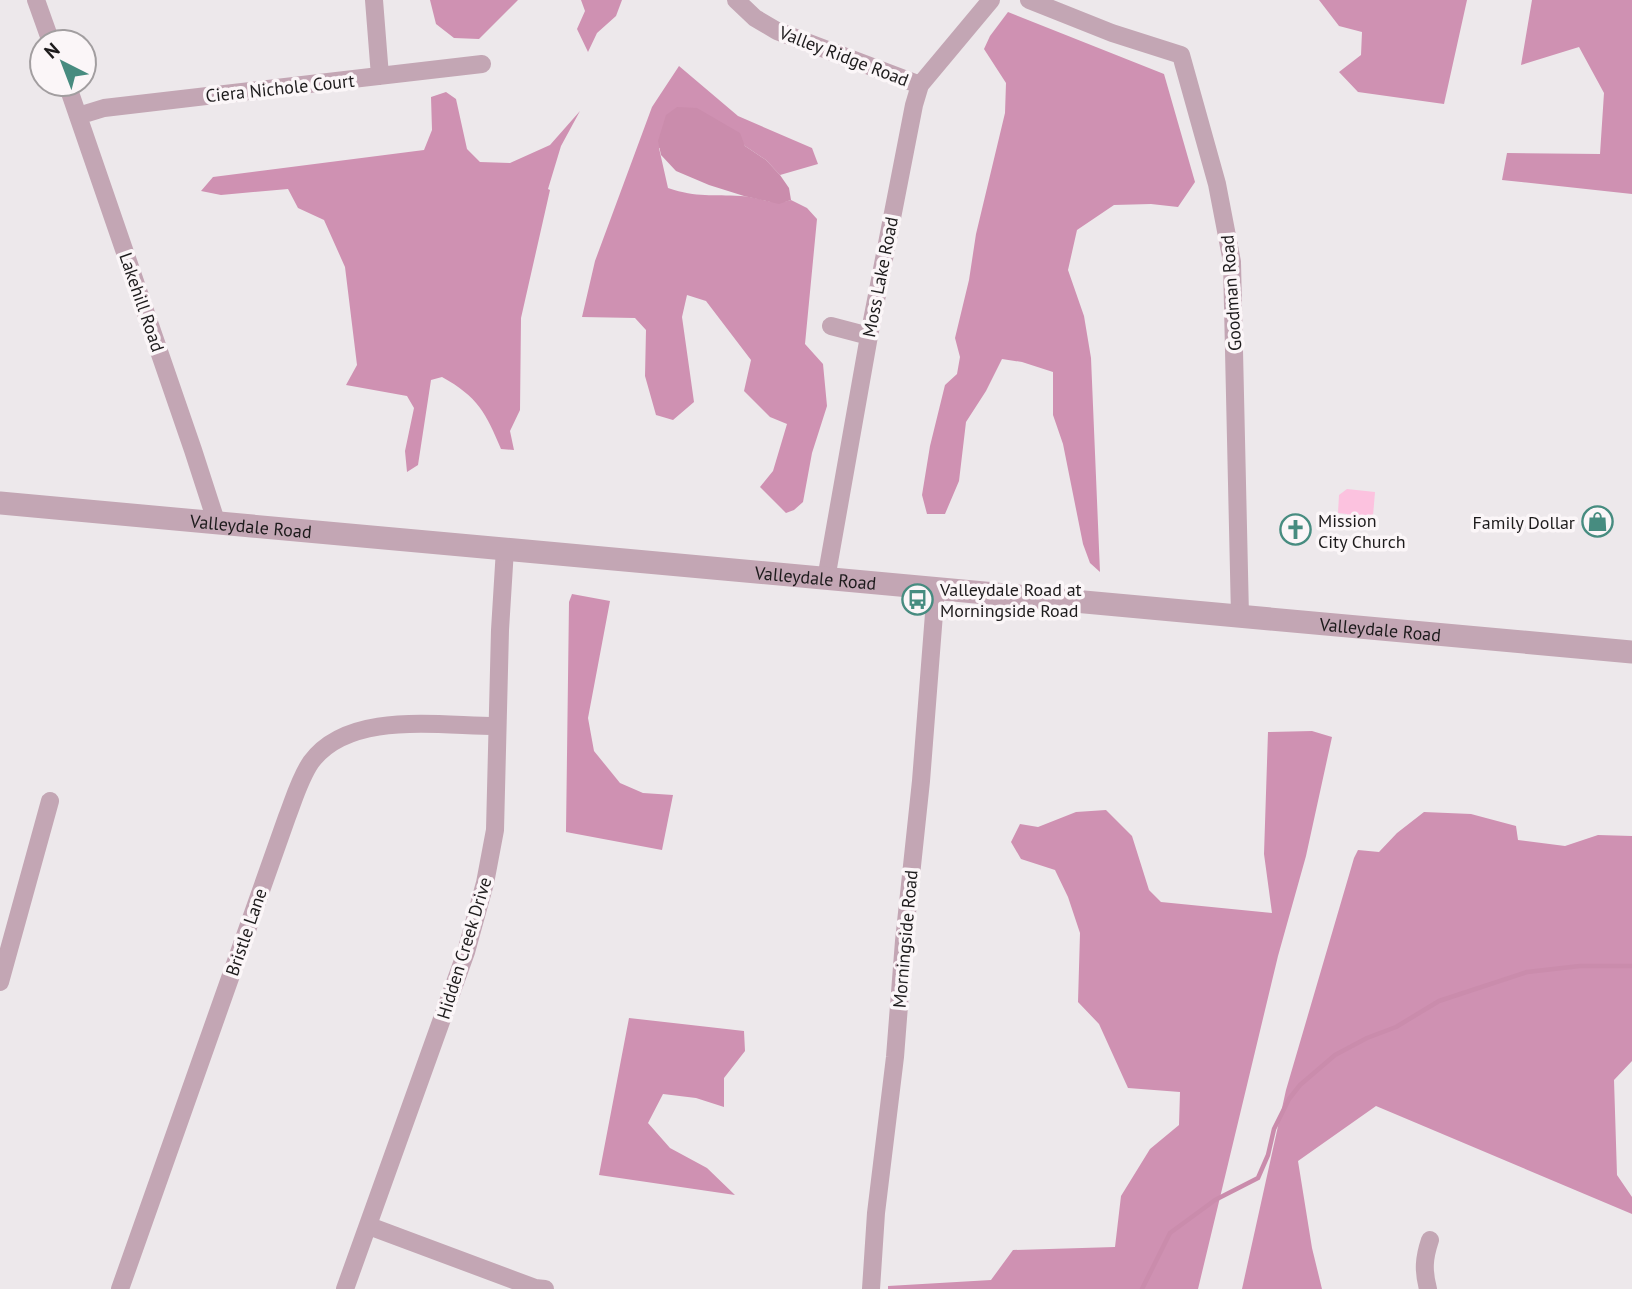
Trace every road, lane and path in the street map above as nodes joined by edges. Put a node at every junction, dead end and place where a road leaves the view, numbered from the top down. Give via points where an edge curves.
1 (36, 0) edge
2 (374, 0) edge
3 (736, 0) edge
4 (991, 0) edge
5 (1028, 0) edge
6 (46, 28) edge
7 (482, 64) dead end
8 (380, 76) junction
9 (920, 85) junction
10 (71, 98) edge
11 (78, 116) junction
12 (831, 326) dead end
13 (869, 336) junction
14 (0, 503) edge
15 (216, 521) junction
16 (505, 549) junction
17 (826, 579) junction
18 (936, 589) junction
19 (1240, 615) junction
20 (1632, 652) edge
21 (496, 726) junction
22 (50, 801) dead end
23 (0, 982) edge
24 (369, 1226) junction
25 (1430, 1240) dead end
26 (120, 1289) edge
27 (345, 1289) edge
28 (538, 1289) edge
29 (871, 1289) edge
30 (1427, 1289) edge

1 - 6 street
2 - 8 street
3 - 9 street, Valley Ridge Road via 777,31
4 - 9 street, Moss Lake Road
5 - 19 street, Goodman Road via 1181,55 1217,184 1232,262
7 - 8 street, Ciera Nichole Court
8 - 11 street, Ciera Nichole Court via 104,108
9 - 13 street, Moss Lake Road
10 - 11 street, Lakehill Road
11 - 15 street, Lakehill Road
12 - 13 street
13 - 17 street, Moss Lake Road
14 - 15 street, Valleydale Road
15 - 16 street, Valleydale Road
16 - 17 street, Valleydale Road
16 - 21 street, Hidden Creek Drive
17 - 18 street, Valleydale Road
18 - 19 street, Valleydale Road
18 - 29 street, Morningside Road
19 - 20 street, Valleydale Road
21 - 24 street, Hidden Creek Drive via 495,830 485,883 466,952
21 - 26 street, Bristle Lane via 388,725 333,742 312,761 287,817
22 - 23 street
24 - 27 street, Hidden Creek Drive
24 - 28 street
25 - 30 street via 1423,1273

